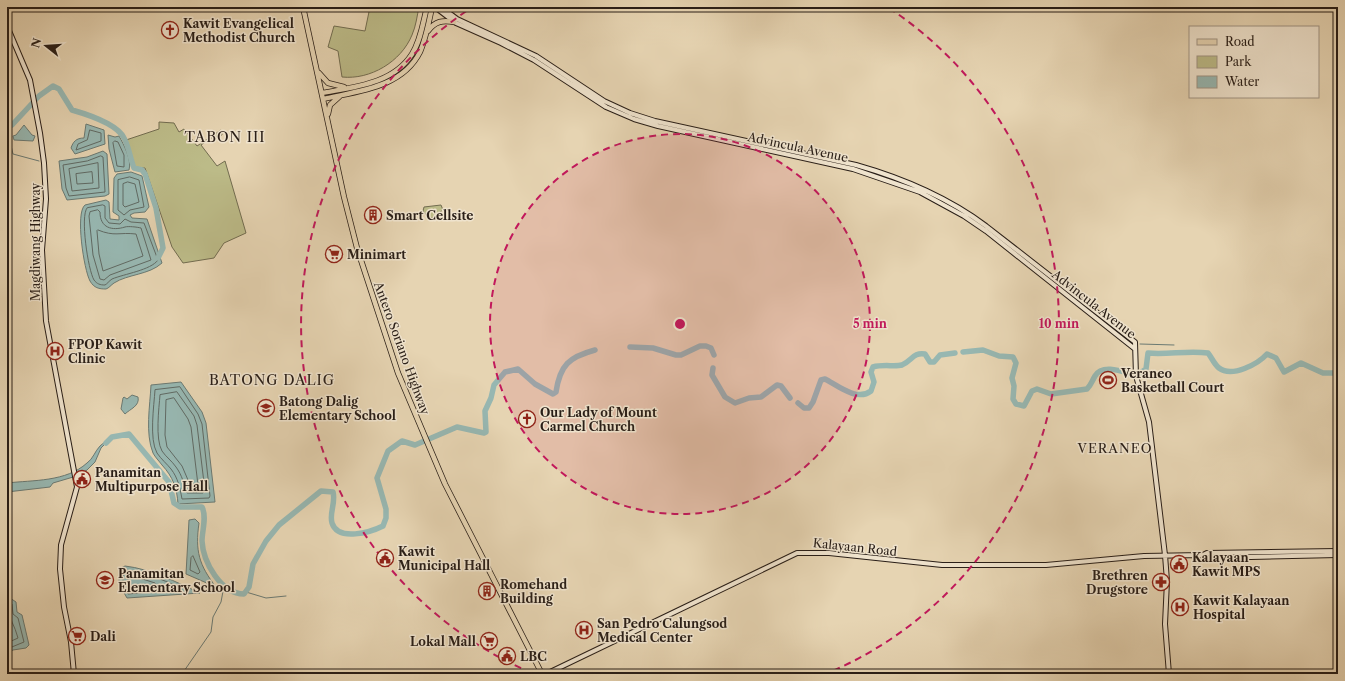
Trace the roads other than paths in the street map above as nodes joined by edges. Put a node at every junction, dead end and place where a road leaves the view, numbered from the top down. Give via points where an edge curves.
1 (303, 7) edge
2 (427, 7) edge
3 (434, 7) edge
4 (441, 7) edge
5 (454, 22) junction
6 (7, 26) edge
7 (425, 36) junction
8 (317, 69) junction
9 (350, 87) junction
10 (322, 93) junction
11 (342, 95) junction
12 (323, 99) junction
13 (329, 126) junction
14 (878, 174) junction
15 (1069, 293) junction
16 (1135, 349) junction
17 (1338, 551) edge
18 (1165, 555) junction
19 (1203, 555) junction
20 (1338, 555) edge
21 (74, 674) edge
22 (542, 674) edge
23 (546, 674) edge
24 (1169, 674) edge

1 - 8 main road, Antero Soriano Highway
2 - 9 main road via 415,48 405,63 384,78
3 - 5 main road, Advincula Avenue
3 - 7 main road
4 - 14 main road, Advincula Avenue via 457,19 536,56 599,98 635,115 847,163
5 - 7 main road via 437,22
5 - 14 main road, Advincula Avenue via 528,57 595,101 634,119
6 - 21 main road, Magdiwang Highway via 26,68 36,106 46,190 42,250 46,321 76,478 76,492 63,538 60,568
7 - 11 main road via 417,57 398,76 380,86
8 - 9 main road via 328,83
8 - 10 main road, Antero Soriano Highway
9 - 10 main road
10 - 12 main road, Antero Soriano Highway
11 - 12 main road
11 - 13 main road via 330,105
12 - 13 main road, Antero Soriano Highway
13 - 22 main road, Antero Soriano Highway via 344,197 366,278 398,373 449,490
14 - 15 main road, Advincula Avenue via 920,192 964,216
15 - 16 main road, Advincula Avenue
15 - 16 main road, Advincula Avenue via 1136,342
16 - 18 main road via 1136,376 1148,415 1154,455
17 - 19 main road
18 - 19 main road, Kalayaan Road
18 - 23 main road, Kalayaan Road via 1046,565 950,565 829,553 797,553
18 - 24 main road via 1165,624
19 - 20 main road via 1208,558

